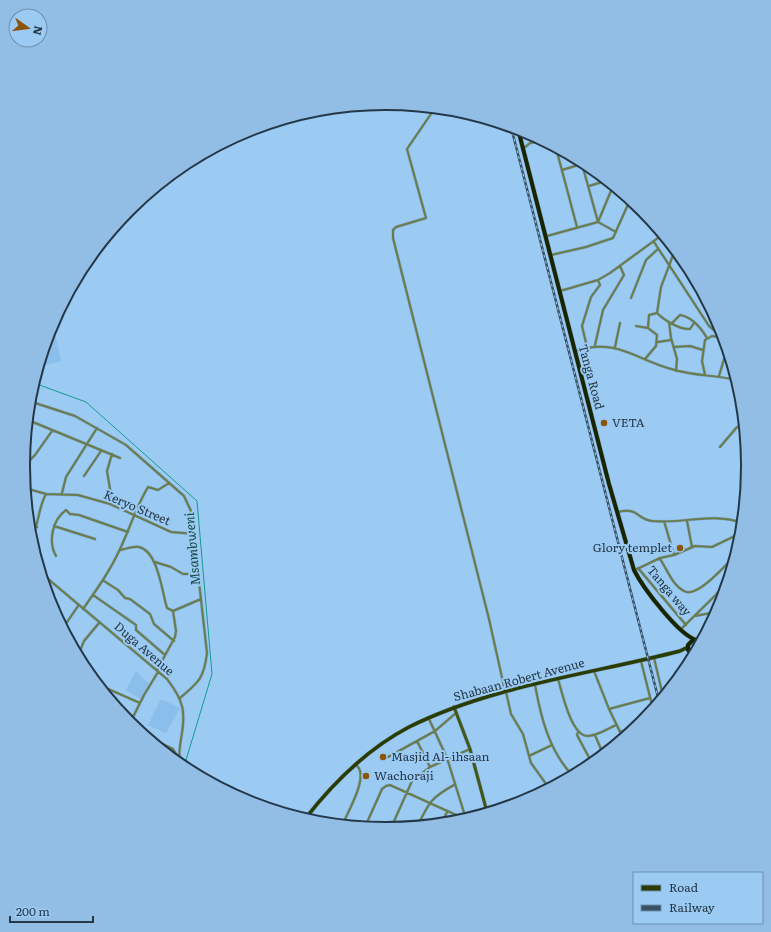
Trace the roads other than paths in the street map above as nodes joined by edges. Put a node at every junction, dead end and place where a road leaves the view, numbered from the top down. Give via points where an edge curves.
1 (431, 114) edge
2 (520, 137) edge
3 (534, 143) edge
4 (523, 149) junction
5 (558, 155) edge
6 (576, 166) edge
7 (562, 170) junction
8 (585, 171) edge
9 (600, 183) edge
10 (588, 186) junction
11 (611, 191) edge
12 (627, 206) edge
13 (598, 222) junction
14 (577, 227) junction
15 (616, 232) junction
16 (546, 236) junction
17 (658, 238) edge
18 (654, 242) junction
19 (658, 249) junction
20 (550, 255) junction
21 (672, 256) edge
22 (620, 266) junction
23 (668, 266) junction
24 (598, 280) junction
25 (560, 290) junction
26 (631, 298) dead end
27 (657, 313) junction
28 (669, 322) junction
29 (620, 323) dead end
30 (672, 323) junction
31 (694, 323) junction
32 (636, 326) dead end
33 (648, 328) junction
34 (715, 332) edge
35 (716, 337) edge
36 (706, 338) junction
37 (671, 340) junction
38 (658, 342) junction
39 (595, 346) junction
40 (587, 347) junction
41 (615, 347) junction
42 (674, 347) junction
43 (703, 350) junction
44 (574, 351) junction
45 (645, 359) junction
46 (724, 359) edge
47 (676, 371) junction
48 (705, 375) junction
49 (719, 376) junction
50 (730, 379) edge
51 (36, 403) edge
52 (33, 421) edge
53 (737, 427) dead end
54 (97, 428) junction
55 (52, 431) junction
56 (88, 444) junction
57 (720, 448) dead end
58 (101, 450) junction
59 (112, 454) junction
60 (120, 458) dead end
61 (30, 460) edge
62 (84, 476) dead end
63 (169, 483) junction
64 (31, 490) edge
65 (46, 494) junction
66 (62, 494) junction
67 (110, 504) junction
68 (617, 513) junction
69 (133, 516) junction
70 (664, 521) junction
71 (687, 521) junction
72 (737, 521) edge
73 (54, 526) junction
74 (37, 527) edge
75 (128, 532) junction
76 (195, 534) junction
77 (734, 537) edge
78 (95, 539) dead end
79 (692, 547) junction
80 (120, 550) junction
81 (674, 555) junction
82 (56, 556) dead end
83 (660, 558) junction
84 (155, 562) junction
85 (727, 563) edge
86 (636, 569) junction
87 (198, 574) junction
88 (49, 580) edge
89 (104, 580) junction
90 (717, 593) edge
91 (93, 594) junction
92 (201, 599) junction
93 (78, 605) junction
94 (83, 609) junction
95 (173, 611) junction
96 (709, 613) edge
97 (694, 616) junction
98 (67, 622) edge
99 (99, 623) junction
100 (686, 625) junction
101 (681, 630) junction
102 (686, 635) junction
103 (695, 639) edge
104 (174, 640) junction
105 (693, 644) edge
106 (688, 646) junction
107 (81, 649) edge
108 (690, 649) edge
109 (680, 651) junction
110 (688, 653) edge
111 (165, 655) junction
112 (654, 658) junction
113 (641, 661) junction
114 (157, 671) junction
115 (594, 671) junction
116 (558, 679) junction
117 (535, 685) junction
118 (110, 690) edge
119 (662, 690) edge
120 (506, 692) junction
121 (180, 698) junction
122 (650, 698) junction
123 (651, 702) edge
124 (140, 703) junction
125 (454, 707) junction
126 (609, 709) junction
127 (456, 713) junction
128 (133, 716) edge
129 (429, 719) junction
130 (616, 725) junction
131 (435, 731) junction
132 (578, 732) junction
133 (620, 732) edge
134 (595, 735) junction
135 (416, 741) junction
136 (552, 745) junction
137 (166, 746) edge
138 (470, 749) junction
139 (601, 749) edge
140 (175, 752) edge
141 (180, 756) edge
142 (529, 756) junction
143 (388, 758) dead end
144 (447, 758) junction
145 (589, 758) edge
146 (356, 765) junction
147 (430, 767) junction
148 (569, 771) edge
149 (455, 784) junction
150 (546, 784) edge
151 (406, 792) junction
152 (428, 804) junction
153 (486, 807) edge
154 (447, 812) junction
155 (463, 813) edge
156 (311, 814) edge
157 (455, 815) edge
158 (445, 816) edge
159 (345, 819) edge
160 (421, 819) edge
161 (367, 821) edge
162 (394, 822) edge

1 - 120 street via 407,149 426,218 396,227 393,230 393,238
2 - 4 highway, Tanga Road
3 - 4 street
4 - 16 highway, Tanga Road
5 - 7 street
6 - 7 street
7 - 14 street
8 - 10 street
9 - 10 street
10 - 13 street
11 - 13 street
12 - 15 street
13 - 14 street
13 - 15 street
14 - 16 street
15 - 20 street via 613,238 607,241
16 - 20 highway, Tanga Road
17 - 18 street
18 - 19 street
18 - 22 street
19 - 23 street
19 - 26 street via 646,260
20 - 25 highway, Tanga Road
21 - 23 street
22 - 24 street
22 - 39 street via 624,275 603,310
23 - 27 street via 661,287
23 - 34 street
24 - 25 street
24 - 40 street via 600,285 591,297 582,326
25 - 44 highway, Tanga Road
27 - 28 street
27 - 33 street via 649,315
28 - 30 street
28 - 37 street
29 - 41 street
30 - 31 street via 688,330
30 - 31 street via 680,315
31 - 36 street via 701,328
32 - 33 street
33 - 38 street via 657,335
35 - 36 street
36 - 43 street
37 - 38 street
37 - 42 street
38 - 45 street
39 - 40 street
39 - 41 street
40 - 44 street
41 - 45 street
42 - 43 street via 690,346
42 - 47 street
43 - 48 street
44 - 68 highway, Tanga Road
45 - 47 street
46 - 49 street
47 - 48 street
48 - 49 street
49 - 50 street
51 - 54 street via 60,410
52 - 55 street
53 - 57 street
54 - 56 street
54 - 63 street via 126,445
55 - 56 street
55 - 61 street
56 - 58 street
56 - 66 street via 66,477
58 - 59 street
58 - 62 street
59 - 60 street
59 - 67 street via 106,470 111,495
63 - 69 street via 158,490 148,487
63 - 76 street via 189,503
64 - 65 street, Keryo Street
65 - 66 street, Keryo Street
65 - 74 street via 42,500
66 - 67 street, Keryo Street
67 - 69 street, Keryo Street
68 - 70 street via 635,511 646,520
68 - 86 highway, Tanga Road
69 - 75 street
69 - 76 street, Keryo Street via 171,532
70 - 71 street
70 - 81 street
71 - 72 street via 718,518
71 - 79 street
73 - 75 street via 66,510 70,514
73 - 78 street
73 - 82 street via 52,535
75 - 80 street
76 - 87 street
77 - 79 street via 712,547
79 - 81 street
80 - 84 street via 140,547
80 - 89 street
81 - 83 street
83 - 85 street via 682,591 688,593 694,593 702,587
83 - 86 street
84 - 87 street via 183,574
84 - 95 street via 167,608
86 - 100 street, Tanga way
86 - 101 highway, Tanga Road via 640,582
87 - 92 street
88 - 93 street, Duga Avenue
89 - 91 street
89 - 104 street via 150,614 154,624
90 - 97 street
91 - 94 street
91 - 111 street via 136,625 136,630
92 - 95 street
92 - 121 street via 207,653 205,664 198,683
93 - 94 street, Duga Avenue
93 - 98 street
94 - 99 street, Duga Avenue
95 - 104 street via 176,631
96 - 97 street
97 - 100 street
99 - 107 street
99 - 114 street, Duga Avenue
100 - 101 street
101 - 102 highway, Tanga Road
102 - 103 highway, Tanga Road
102 - 106 highway
104 - 111 street
105 - 106 highway
106 - 108 highway
106 - 109 main road, Shabaan Robert Avenue
109 - 110 main road
109 - 112 main road, Shabaan Robert Avenue
111 - 114 street
112 - 113 main road, Shabaan Robert Avenue
112 - 119 street
113 - 115 main road, Shabaan Robert Avenue
113 - 122 street
114 - 121 street, Duga Avenue via 167,679
114 - 124 street
115 - 116 main road, Shabaan Robert Avenue
115 - 126 street
116 - 117 main road, Shabaan Robert Avenue
116 - 132 street via 570,719
117 - 120 main road, Shabaan Robert Avenue
117 - 136 street via 539,711
118 - 124 street
120 - 125 main road, Shabaan Robert Avenue
120 - 142 street via 511,714 521,728
121 - 141 street, Duga Avenue via 184,720
122 - 123 street
122 - 126 street
124 - 128 street
125 - 127 street
125 - 129 main road, Shabaan Robert Avenue
126 - 130 street
127 - 131 street
127 - 138 street
129 - 131 street
129 - 146 main road, Shabaan Robert Avenue via 395,736
130 - 133 street
130 - 134 street
131 - 135 street
131 - 144 street
132 - 134 street via 585,736
132 - 145 street via 577,735
134 - 139 street
135 - 143 street
135 - 147 street
136 - 142 street
136 - 148 street
137 - 140 street
138 - 144 street
138 - 153 street
142 - 150 street
144 - 147 street
144 - 149 street
146 - 156 main road, Shabaan Robert Avenue via 335,784
146 - 159 street via 362,773 361,783
147 - 151 street via 412,780
149 - 152 street via 438,794
149 - 155 street
151 - 152 street
151 - 161 street via 390,785 382,789
151 - 162 street
152 - 154 street
152 - 160 street
154 - 157 street
154 - 158 street

